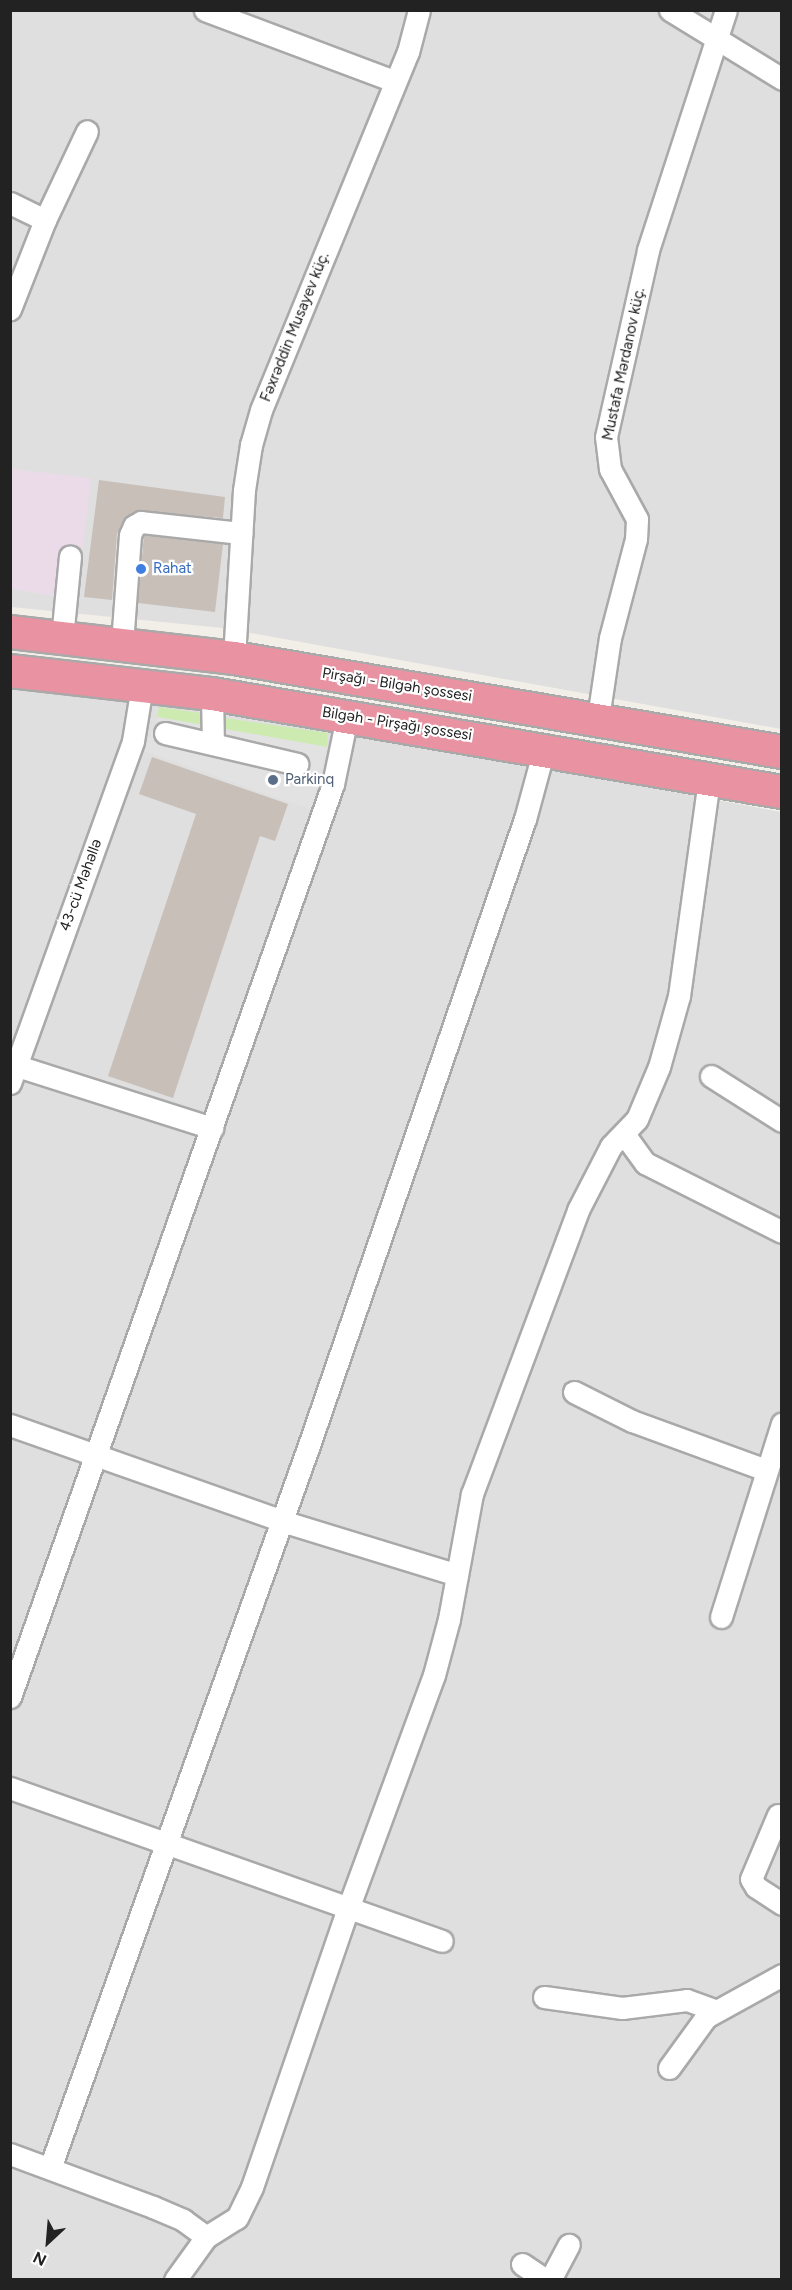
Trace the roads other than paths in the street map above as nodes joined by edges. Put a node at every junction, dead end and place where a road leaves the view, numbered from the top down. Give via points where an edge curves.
1 (205, 10) edge
2 (419, 10) edge
3 (670, 10) edge
4 (726, 10) edge
5 (716, 38) junction
6 (782, 79) edge
7 (394, 81) junction
8 (87, 131) dead end
9 (10, 204) edge
10 (45, 220) junction
11 (10, 309) edge
12 (242, 533) junction
13 (70, 556) dead end
14 (10, 632) edge
15 (62, 638) junction
16 (122, 644) junction
17 (234, 658) junction
18 (10, 671) edge
19 (142, 686) junction
20 (212, 694) junction
21 (347, 717) junction
22 (598, 718) junction
23 (165, 732) dead end
24 (213, 744) junction
25 (543, 749) junction
26 (782, 752) edge
27 (297, 764) dead end
28 (709, 779) junction
29 (782, 792) edge
30 (14, 1074) edge
31 (711, 1076) dead end
32 (782, 1121) edge
33 (212, 1128) junction
34 (624, 1134) junction
35 (782, 1232) edge
36 (574, 1392) dead end
37 (782, 1423) edge
38 (10, 1425) edge
39 (98, 1456) junction
40 (766, 1470) junction
41 (282, 1521) junction
42 (457, 1575) junction
43 (720, 1617) dead end
44 (10, 1697) edge
45 (10, 1788) edge
46 (778, 1815) dead end
47 (165, 1842) junction
48 (782, 1904) edge
49 (348, 1906) junction
50 (442, 1941) dead end
51 (782, 1975) edge
52 (544, 1997) dead end
53 (715, 2010) junction
54 (669, 2067) dead end
55 (10, 2154) edge
56 (50, 2169) junction
57 (206, 2237) junction
58 (569, 2245) dead end
59 (522, 2264) dead end
60 (175, 2280) edge
61 (548, 2280) edge

1 - 7 street
2 - 7 street, Fəxrəddin Musayev küç.
3 - 5 street
4 - 5 street, Mustafa Mərdanov küç.
5 - 6 street
5 - 22 street, Mustafa Mərdanov küç. via 648,250 606,437 610,469 637,519 636,539 608,646
7 - 12 street, Fəxrəddin Musayev küç. via 261,410 250,445
8 - 10 street
9 - 10 street
10 - 11 street
12 - 16 street via 141,522 134,526
12 - 17 street, Fəxrəddin Musayev küç.
13 - 15 street
14 - 15 highway, Pirşağı - Bilgəh şossesi
15 - 16 highway, Pirşağı - Bilgəh şossesi
16 - 17 highway, Pirşağı - Bilgəh şossesi
17 - 22 highway, Pirşağı - Bilgəh şossesi
18 - 19 highway, Bilgəh - Pirşağı şossesi
19 - 20 highway, Bilgəh - Pirşağı şossesi
19 - 30 street, 43-cü Məhəllə via 133,741
20 - 21 highway, Bilgəh - Pirşağı şossesi
20 - 24 street
21 - 25 highway, Bilgəh - Pirşağı şossesi
21 - 33 street via 333,784
22 - 26 highway, Pirşağı - Bilgəh şossesi
23 - 24 street
24 - 27 street
25 - 28 highway, Bilgəh - Pirşağı şossesi
25 - 41 street via 525,819
28 - 29 highway, Bilgəh - Pirşağı şossesi
28 - 34 street via 679,996 645,1105
30 - 33 street
31 - 32 street
33 - 39 street
34 - 35 street via 645,1163
34 - 42 street via 605,1155 578,1210 472,1494
36 - 40 street via 632,1420
37 - 40 street
38 - 39 street
39 - 41 street
39 - 44 street
40 - 43 street
41 - 42 street
41 - 47 street
42 - 49 street via 434,1675
45 - 47 street
46 - 48 street via 751,1879 756,1887
47 - 49 street
47 - 56 street
49 - 50 street
49 - 57 street via 246,2203 237,2218
51 - 53 street
52 - 53 street via 622,2008 687,2000
53 - 54 street via 694,2030
55 - 56 street
56 - 57 street via 183,2220
57 - 60 street
58 - 61 street
59 - 61 street

